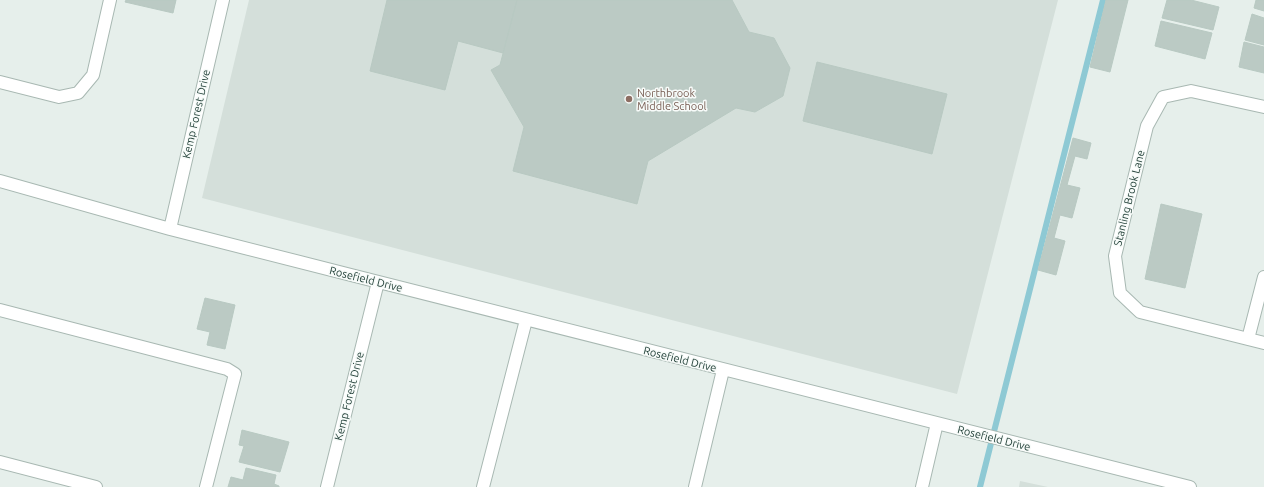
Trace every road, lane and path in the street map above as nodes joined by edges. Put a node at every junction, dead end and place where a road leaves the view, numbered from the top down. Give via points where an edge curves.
1 (110, 0) edge
2 (223, 0) edge
3 (0, 82) edge
4 (1264, 107) edge
5 (0, 181) edge
6 (170, 229) junction
7 (1264, 277) edge
8 (378, 282) junction
9 (0, 310) edge
10 (526, 320) junction
11 (1248, 339) junction
12 (1264, 343) edge
13 (723, 370) junction
14 (937, 423) junction
15 (0, 462) edge
16 (1154, 483) edge
17 (96, 487) edge
18 (206, 487) edge
19 (327, 487) edge
20 (483, 487) edge
21 (695, 487) edge
22 (922, 487) edge
23 (1190, 487) edge

1 - 3 street via 93,75 78,93 59,97
2 - 6 street, Kemp Forest Drive
4 - 11 street, Stanling Brook Lane via 1191,91 1163,97 1147,126 1115,256 1120,293 1140,312
5 - 6 street, Rosefield Drive
6 - 8 street, Rosefield Drive
7 - 11 street
8 - 10 street, Rosefield Drive
8 - 19 street, Kemp Forest Drive
9 - 18 street via 227,369 235,374
10 - 13 street, Rosefield Drive
10 - 20 street
11 - 12 street, Stanling Brook Lane
13 - 14 street, Rosefield Drive
13 - 21 street
14 - 16 street, Rosefield Drive via 1029,446
14 - 22 street
15 - 17 street
16 - 23 street, Rosefield Drive

